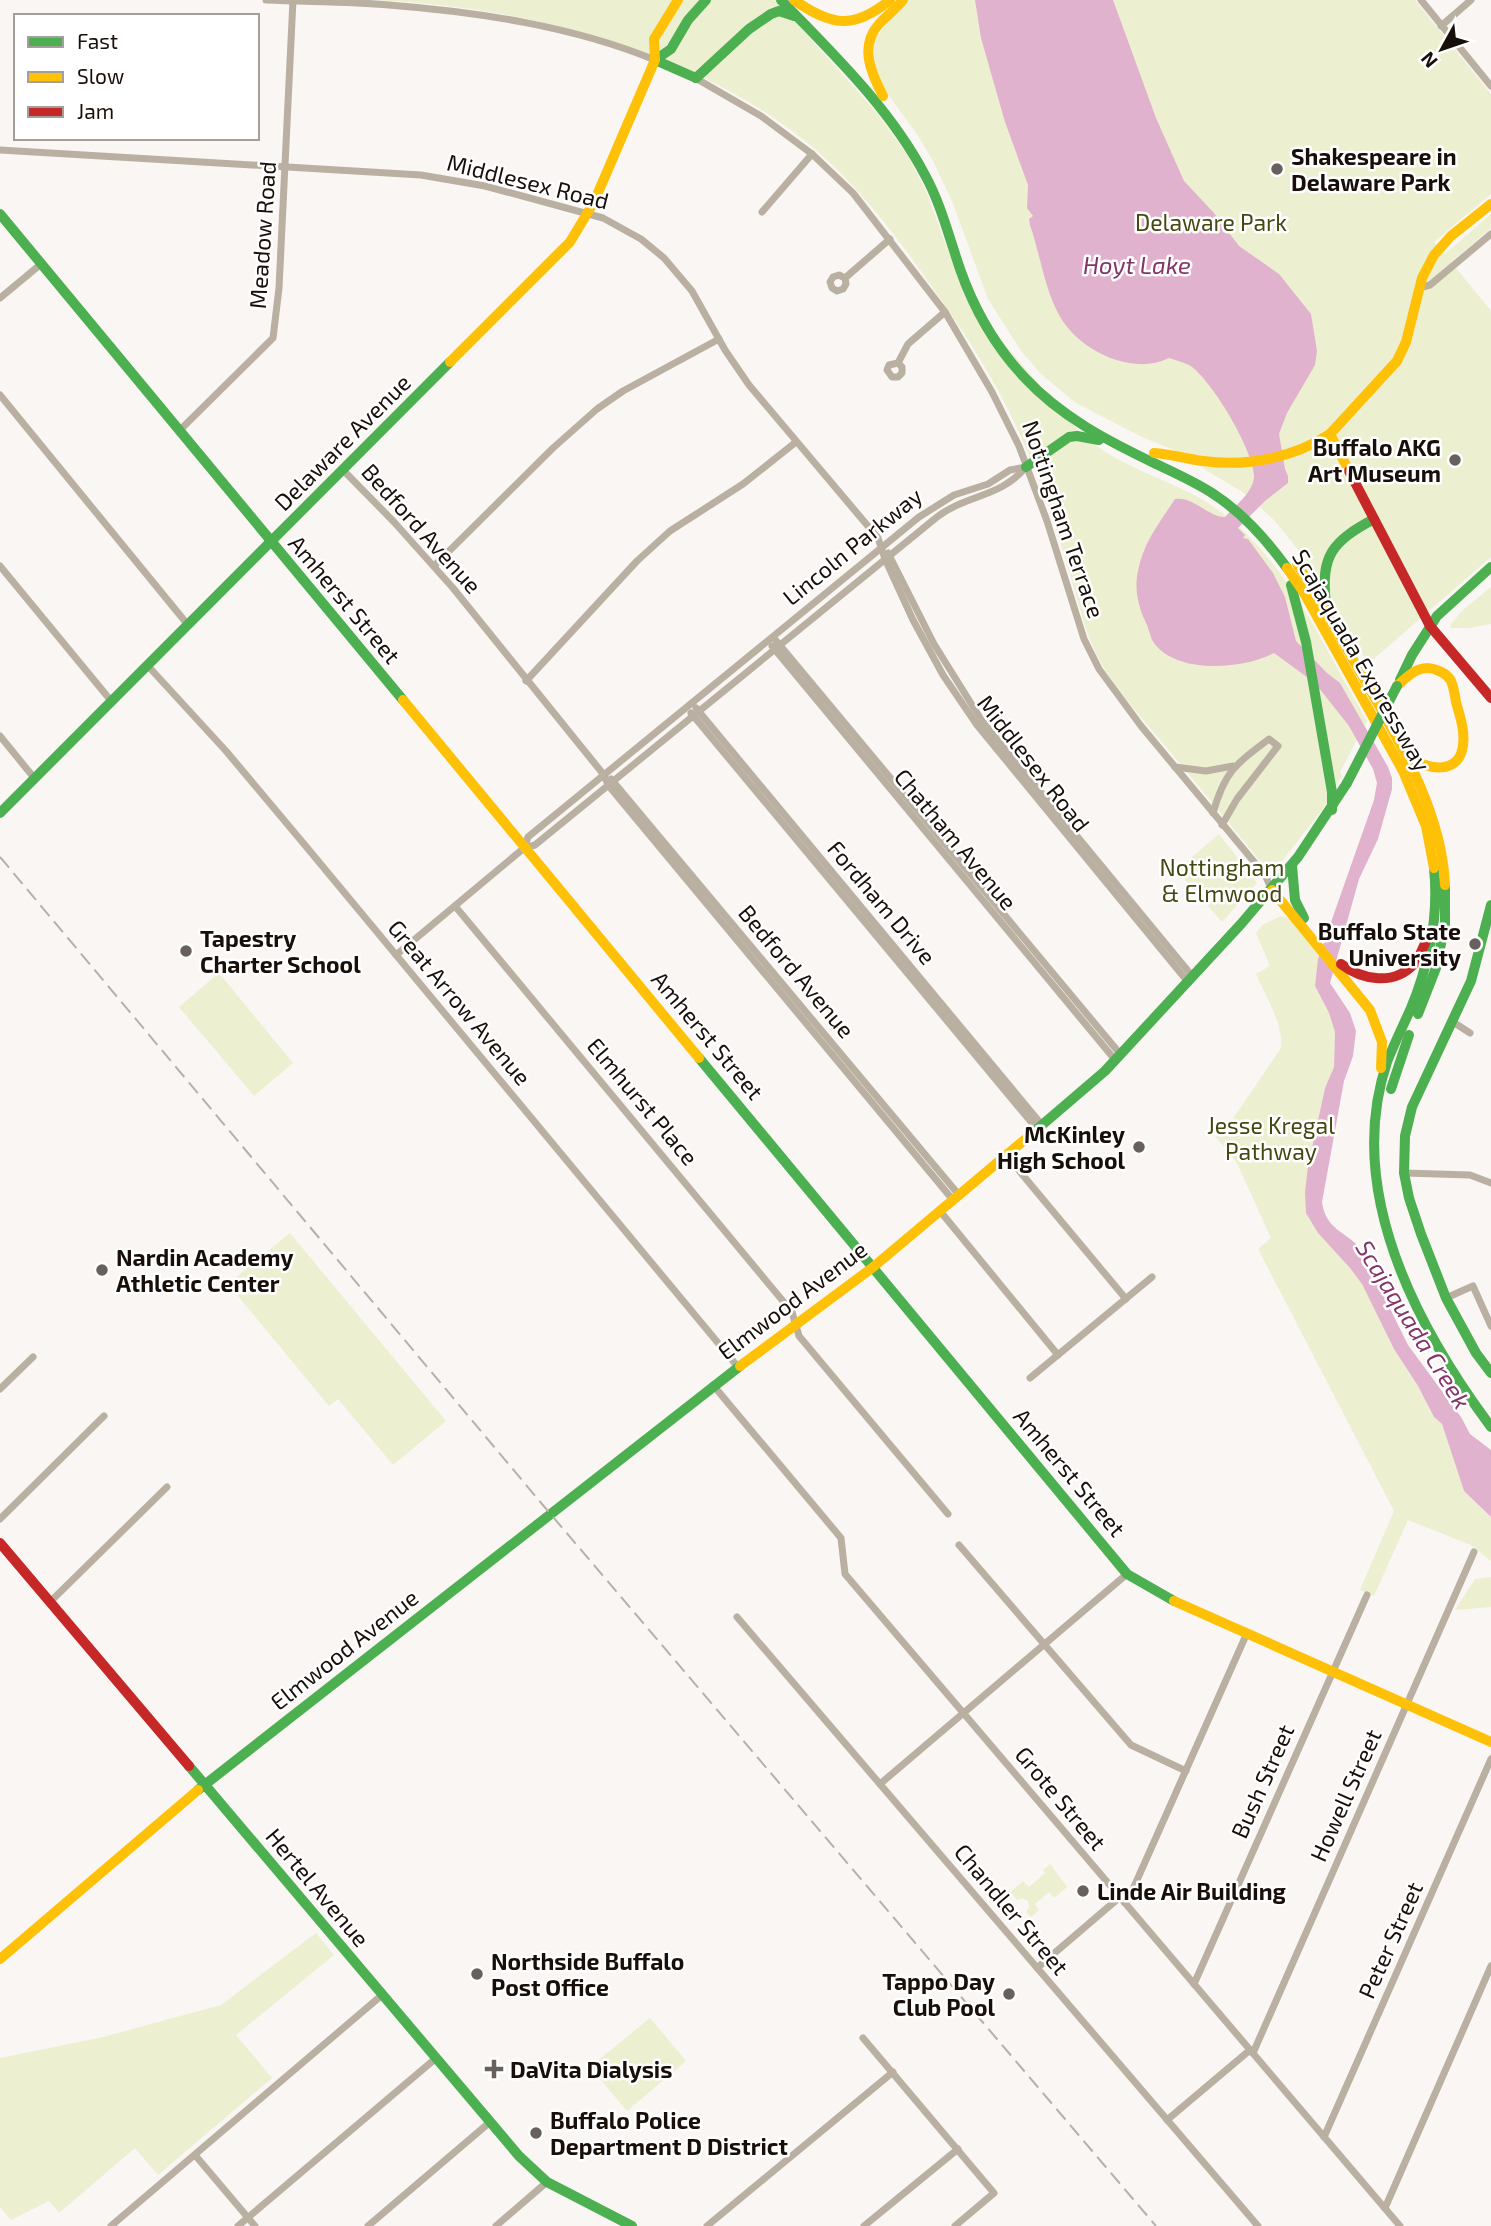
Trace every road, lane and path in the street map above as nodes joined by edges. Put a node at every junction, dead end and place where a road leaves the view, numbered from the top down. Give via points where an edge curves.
1 (266, 0) edge
2 (678, 0) edge
3 (706, 0) edge
4 (781, 0) edge
5 (794, 0) edge
6 (890, 0) edge
7 (903, 0) edge
8 (1421, 0) edge
9 (1471, 0) edge
10 (293, 1) edge
11 (769, 2) dead end
12 (799, 19) junction
13 (756, 23) junction
14 (1441, 26) junction
15 (655, 60) junction
16 (696, 78) junction
17 (1491, 86) edge
18 (883, 96) junction
19 (4, 150) edge
20 (812, 154) junction
21 (0, 157) edge
22 (286, 167) junction
23 (1491, 204) edge
24 (762, 212) dead end
25 (588, 213) junction
26 (0, 215) edge
27 (1491, 234) edge
28 (890, 239) junction
29 (41, 264) junction
30 (845, 278) dead end
31 (1419, 288) junction
32 (0, 298) edge
33 (945, 312) junction
34 (719, 339) junction
35 (898, 363) dead end
36 (0, 395) edge
37 (179, 431) junction
38 (1330, 434) junction
39 (796, 442) junction
40 (1117, 445) junction
41 (1154, 453) junction
42 (1026, 467) junction
43 (344, 471) junction
44 (1234, 503) junction
45 (937, 504) junction
46 (942, 513) junction
47 (1374, 519) junction
48 (1257, 523) junction
49 (271, 543) junction
50 (882, 547) junction
51 (1279, 554) junction
52 (888, 557) junction
53 (0, 566) edge
54 (434, 566) junction
55 (1491, 567) edge
56 (825, 594) junction
57 (832, 602) junction
58 (189, 625) junction
59 (1430, 626) junction
60 (1338, 630) junction
61 (770, 639) junction
62 (777, 647) junction
63 (148, 666) junction
64 (730, 672) junction
65 (526, 681) junction
66 (737, 681) junction
67 (1397, 686) junction
68 (1491, 698) edge
69 (112, 702) junction
70 (689, 705) junction
71 (696, 714) junction
72 (0, 736) edge
73 (647, 740) junction
74 (654, 748) junction
75 (1403, 749) junction
76 (1237, 765) junction
77 (1175, 766) junction
78 (604, 775) junction
79 (35, 779) junction
80 (611, 783) junction
81 (561, 810) junction
82 (1332, 810) junction
83 (1213, 813) junction
84 (0, 814) edge
85 (568, 818) junction
86 (1222, 825) junction
87 (524, 848) junction
88 (1292, 866) junction
89 (1272, 890) junction
90 (1491, 905) edge
91 (455, 906) junction
92 (1434, 921) junction
93 (1314, 936) junction
94 (396, 955) junction
95 (1344, 971) junction
96 (1190, 979) junction
97 (1453, 1022) junction
98 (1470, 1033) dead end
99 (1118, 1058) junction
100 (1379, 1097) junction
101 (1040, 1127) junction
102 (1006, 1155) junction
103 (1404, 1173) junction
104 (1491, 1183) edge
105 (956, 1198) junction
106 (940, 1211) junction
107 (872, 1268) junction
108 (1152, 1277) dead end
109 (1446, 1298) junction
110 (1126, 1299) junction
111 (796, 1324) junction
112 (1491, 1326) edge
113 (1058, 1355) junction
114 (33, 1357) dead end
115 (738, 1367) junction
116 (1491, 1373) edge
117 (1030, 1378) dead end
118 (713, 1385) junction
119 (0, 1389) edge
120 (1491, 1413) edge
121 (104, 1416) dead end
122 (1491, 1427) edge
123 (167, 1487) dead end
124 (948, 1514) dead end
125 (0, 1519) edge
126 (0, 1543) edge
127 (959, 1545) dead end
128 (1474, 1552) dead end
129 (1127, 1574) junction
130 (1367, 1595) dead end
131 (50, 1602) junction
132 (737, 1617) dead end
133 (1247, 1633) junction
134 (1044, 1645) junction
135 (1332, 1671) junction
136 (1406, 1705) junction
137 (963, 1713) junction
138 (1491, 1742) edge
139 (1491, 1759) edge
140 (1186, 1771) junction
141 (880, 1784) junction
142 (204, 1785) junction
143 (1122, 1900) junction
144 (0, 1958) edge
145 (1491, 1966) edge
146 (1037, 1968) junction
147 (1194, 1983) junction
148 (382, 1995) junction
149 (863, 2038) dead end
150 (1251, 2051) junction
151 (435, 2059) junction
152 (892, 2072) junction
153 (1167, 2120) junction
154 (490, 2122) junction
155 (1324, 2137) junction
156 (958, 2149) junction
157 (195, 2155) junction
158 (548, 2182) junction
159 (1385, 2208) junction
160 (248, 2218) junction
161 (629, 2225) edge
162 (111, 2226) edge
163 (238, 2226) edge
164 (256, 2226) edge
165 (368, 2226) edge
166 (496, 2226) edge
167 (707, 2226) edge
168 (863, 2226) edge
169 (954, 2226) edge
170 (1258, 2226) edge
171 (1400, 2226) edge

1 - 10 street, Nottingham Terrace
2 - 15 main road, Delaware Avenue via 654,39
3 - 15 main road, Delaware Avenue via 671,49
4 - 12 main road, Scajaquada Expressway
5 - 6 main road via 824,19 851,23
5 - 18 main road, Scajaquada Expressway
7 - 18 main road via 877,27 869,46 869,69
8 - 14 street
9 - 14 street
10 - 15 street, Nottingham Terrace via 387,5 505,19 603,42
10 - 22 street, Meadow Road
11 - 13 main road
12 - 13 main road via 777,11
12 - 40 main road, Scajaquada Expressway via 879,105 910,148 932,190 971,298 1005,354 1050,402
13 - 16 main road
14 - 17 street
15 - 16 main road, Nottingham Terrace
15 - 25 main road, Delaware Avenue
16 - 20 street, Nottingham Terrace via 761,116
18 - 41 main road, Scajaquada Expressway via 905,122 936,176 980,295 1013,350 1068,405
19 - 21 street, Middlesex Road
19 - 22 street, Middlesex Road
20 - 24 street
20 - 28 street, Nottingham Terrace via 853,193
22 - 25 street, Middlesex Road via 421,175
22 - 37 street, Meadow Road via 273,338
23 - 31 main road via 1440,247
25 - 34 street, Middlesex Road via 625,229 664,258 692,291
25 - 43 main road, Delaware Avenue via 550,265
26 - 29 main road, Amherst Street
27 - 31 street via 1430,285
28 - 30 street
28 - 33 street, Nottingham Terrace
29 - 32 street
29 - 37 main road, Amherst Street
31 - 38 main road via 1397,361
33 - 35 street via 908,344
33 - 42 street, Nottingham Terrace via 992,392
34 - 39 street, Middlesex Road via 749,385
34 - 54 street via 597,408
36 - 58 street
37 - 49 main road, Amherst Street
38 - 41 main road via 1317,444 1249,463
38 - 47 main road
39 - 50 street, Middlesex Road
39 - 65 street via 654,546
40 - 42 main road via 1069,437
40 - 44 main road, Scajaquada Expressway
41 - 44 main road, Scajaquada Expressway via 1199,475
42 - 45 street, Lincoln Parkway
42 - 46 street, Lincoln Parkway via 1000,489
42 - 77 street, Nottingham Terrace via 1091,656 1120,700
43 - 49 main road, Delaware Avenue
43 - 54 street, Bedford Avenue
44 - 48 main road, Scajaquada Expressway
45 - 46 street
45 - 50 street, Lincoln Parkway
46 - 52 street, Lincoln Parkway
47 - 59 main road
47 - 60 main road via 1346,533 1325,563 1326,605
48 - 51 main road, Scajaquada Expressway
48 - 60 main road, Scajaquada Expressway via 1290,554
49 - 58 main road, Delaware Avenue
49 - 87 main road, Amherst Street
50 - 52 street, Middlesex Road
50 - 56 street, Lincoln Parkway
51 - 82 main road via 1306,642
51 - 92 main road, Scajaquada Expressway via 1416,799 1436,883
52 - 57 street, Lincoln Parkway
52 - 96 street, Middlesex Road via 913,620 977,725
53 - 69 street
54 - 65 street, Bedford Avenue
55 - 59 main road, Elmwood Avenue
56 - 57 street
56 - 61 street, Lincoln Parkway
57 - 62 street, Lincoln Parkway
58 - 63 main road, Delaware Avenue
59 - 67 main road, Elmwood Avenue
59 - 68 main road
60 - 75 main road, Scajaquada Expressway
61 - 62 street, Chatham Avenue
61 - 64 street, Lincoln Parkway
62 - 66 street, Lincoln Parkway
62 - 99 street, Chatham Avenue
63 - 69 main road, Delaware Avenue
63 - 94 street, Great Arrow Avenue via 226,751
64 - 66 street
64 - 70 street, Lincoln Parkway
65 - 78 street, Bedford Avenue
66 - 71 street, Lincoln Parkway
67 - 75 main road via 1421,667 1441,671 1451,681 1462,729 1461,753 1444,769 1422,766
67 - 82 main road, Elmwood Avenue, bridge
69 - 79 main road, Delaware Avenue
70 - 71 street, Fordham Drive
70 - 73 street, Lincoln Parkway
71 - 74 street, Lincoln Parkway
71 - 101 street, Fordham Drive
72 - 79 street
73 - 74 street
73 - 78 street, Lincoln Parkway
74 - 80 street, Lincoln Parkway
75 - 120 main road, Scajaquada Expressway via 1438,834 1446,913 1431,984 1408,1035 1388,1099 1387,1186 1400,1243 1423,1305 1457,1367
76 - 77 street via 1206,771
76 - 83 street via 1225,778
76 - 86 street via 1269,739 1278,746
77 - 83 street, Nottingham Terrace
78 - 80 street, Bedford Avenue
78 - 81 street, Lincoln Parkway
79 - 84 main road, Delaware Avenue
80 - 85 street, Lincoln Parkway
80 - 105 street, Bedford Avenue
81 - 85 street
81 - 87 street, Lincoln Parkway via 528,837
82 - 88 main road, Elmwood Avenue
83 - 86 street, Nottingham Terrace
85 - 87 street, Lincoln Parkway via 535,845
86 - 89 street, Nottingham Terrace via 1265,875
87 - 91 street, Lincoln Parkway
87 - 107 main road, Amherst Street
88 - 89 main road, Elmwood Avenue
88 - 93 main road via 1296,906
89 - 93 main road
89 - 96 main road, Elmwood Avenue
90 - 97 main road via 1471,981
91 - 94 street, Lincoln Parkway
91 - 111 street, Elmhurst Place via 792,1312
92 - 95 main road via 1414,964 1403,972 1367,978
92 - 100 main road, Scajaquada Expressway via 1430,953
93 - 95 main road
94 - 115 street, Great Arrow Avenue
95 - 100 main road via 1379,1031
96 - 99 main road, Elmwood Avenue
97 - 98 street
97 - 103 main road via 1412,1107
99 - 101 main road, Elmwood Avenue
100 - 122 main road, Scajaquada Expressway via 1377,1180 1399,1268 1438,1353
101 - 102 main road, Elmwood Avenue
102 - 105 main road, Elmwood Avenue
102 - 110 street
103 - 104 street via 1470,1175
103 - 109 main road via 1420,1234
105 - 106 main road, Elmwood Avenue
106 - 107 main road, Elmwood Avenue
106 - 113 street
107 - 111 main road, Elmwood Avenue
107 - 129 main road, Amherst Street
108 - 110 street
109 - 112 street via 1473,1286
109 - 116 main road
110 - 113 street
111 - 115 main road, Elmwood Avenue
111 - 124 street, Elmhurst Place via 801,1338
113 - 117 street
114 - 119 street
115 - 118 main road, Elmwood Avenue
118 - 137 street, Grote Street via 841,1538 845,1574
118 - 142 main road, Elmwood Avenue
121 - 125 street
123 - 131 street
126 - 131 main road, Hertel Avenue
127 - 134 street
128 - 136 street, Howell Street
129 - 133 main road, Amherst Street via 1160,1595
129 - 134 street
130 - 135 street, Bush Street
131 - 142 main road, Hertel Avenue
132 - 141 street, Chandler Street
133 - 135 main road, Amherst Street
133 - 140 street
134 - 137 street
134 - 140 street via 1131,1745
135 - 136 main road, Amherst Street
135 - 147 street, Bush Street
136 - 138 main road, Amherst Street
136 - 150 street, Howell Street
137 - 141 street
137 - 143 street, Grote Street
139 - 155 street, Peter Street
140 - 143 street via 1129,1898
141 - 146 street, Chandler Street
142 - 144 main road, Elmwood Avenue
142 - 148 main road, Hertel Avenue
143 - 146 street
143 - 147 street, Grote Street
145 - 159 street
146 - 153 street, Chandler Street
147 - 150 street, Grote Street
148 - 151 main road, Hertel Avenue
148 - 157 street
149 - 152 street
150 - 153 street, Howell Street
150 - 155 street, Grote Street
151 - 154 main road, Hertel Avenue
151 - 160 street
152 - 156 street
152 - 167 street
153 - 170 street, Chandler Street
154 - 158 main road, Hertel Avenue
154 - 165 street
155 - 159 street, Grote Street
156 - 168 street
156 - 169 street via 994,2193
157 - 160 street
157 - 162 street
158 - 161 main road, Hertel Avenue
158 - 166 street
159 - 171 street, Grote Street
160 - 163 street
160 - 164 street

